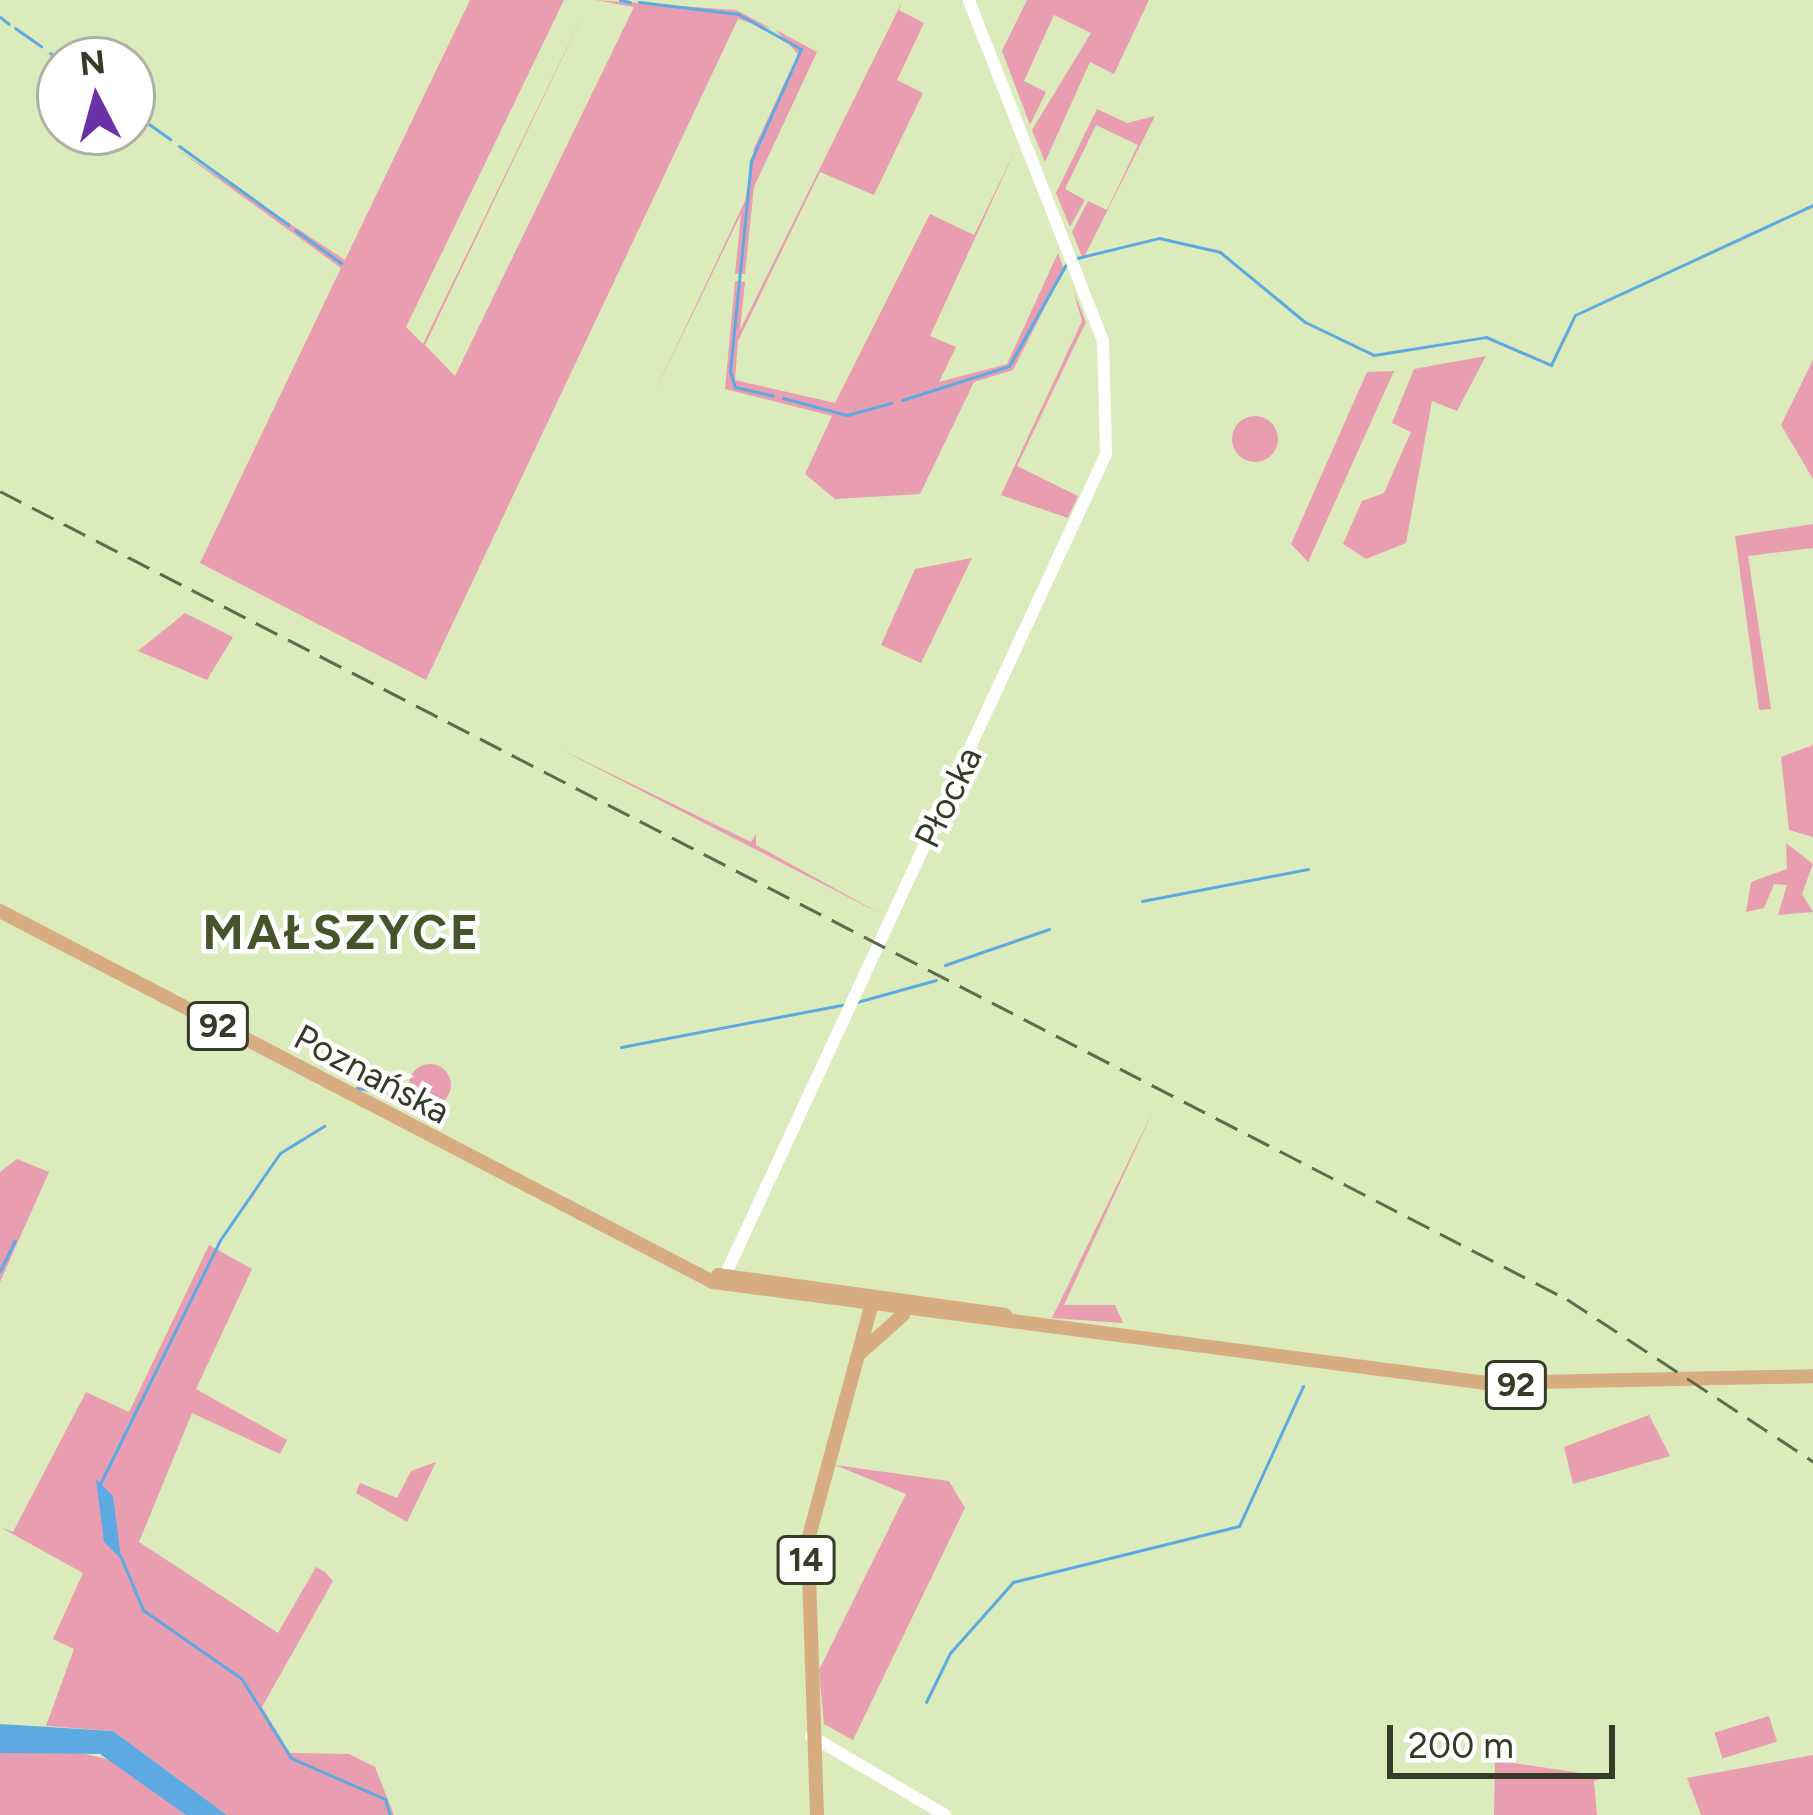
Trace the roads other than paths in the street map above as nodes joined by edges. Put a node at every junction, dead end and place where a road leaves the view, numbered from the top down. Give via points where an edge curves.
1 (969, 0) edge
2 (0, 911) edge
3 (737, 1236) junction
4 (733, 1253) junction
5 (715, 1276) junction
6 (743, 1278) junction
7 (859, 1294) junction
8 (822, 1301) junction
9 (910, 1306) junction
10 (871, 1307) junction
11 (857, 1352) junction
12 (1813, 1376) edge
13 (811, 1736) junction
14 (817, 1815) edge
15 (945, 1815) edge

1 - 3 main road, Płocka via 1104,346 1112,412 1096,487
2 - 5 main road, Poznańska / 92 via 589,1223
3 - 4 main road, Płocka
3 - 5 main road, Płocka
4 - 5 main road, Płocka
4 - 6 main road
5 - 6 main road, Poznańska / 92
5 - 8 main road, Poznańska / 92
6 - 7 main road, Poznańska / 92
7 - 9 main road, Poznańska / 92
7 - 10 main road
8 - 10 main road, Poznańska / 92
8 - 11 main road via 853,1316
9 - 10 main road, Poznańska
9 - 11 main road, 14 via 880,1324
9 - 12 main road, Poznańska / 92 via 1517,1385
10 - 11 main road, 14
11 - 13 main road, 14 via 806,1558
13 - 14 main road, 14
13 - 15 main road

